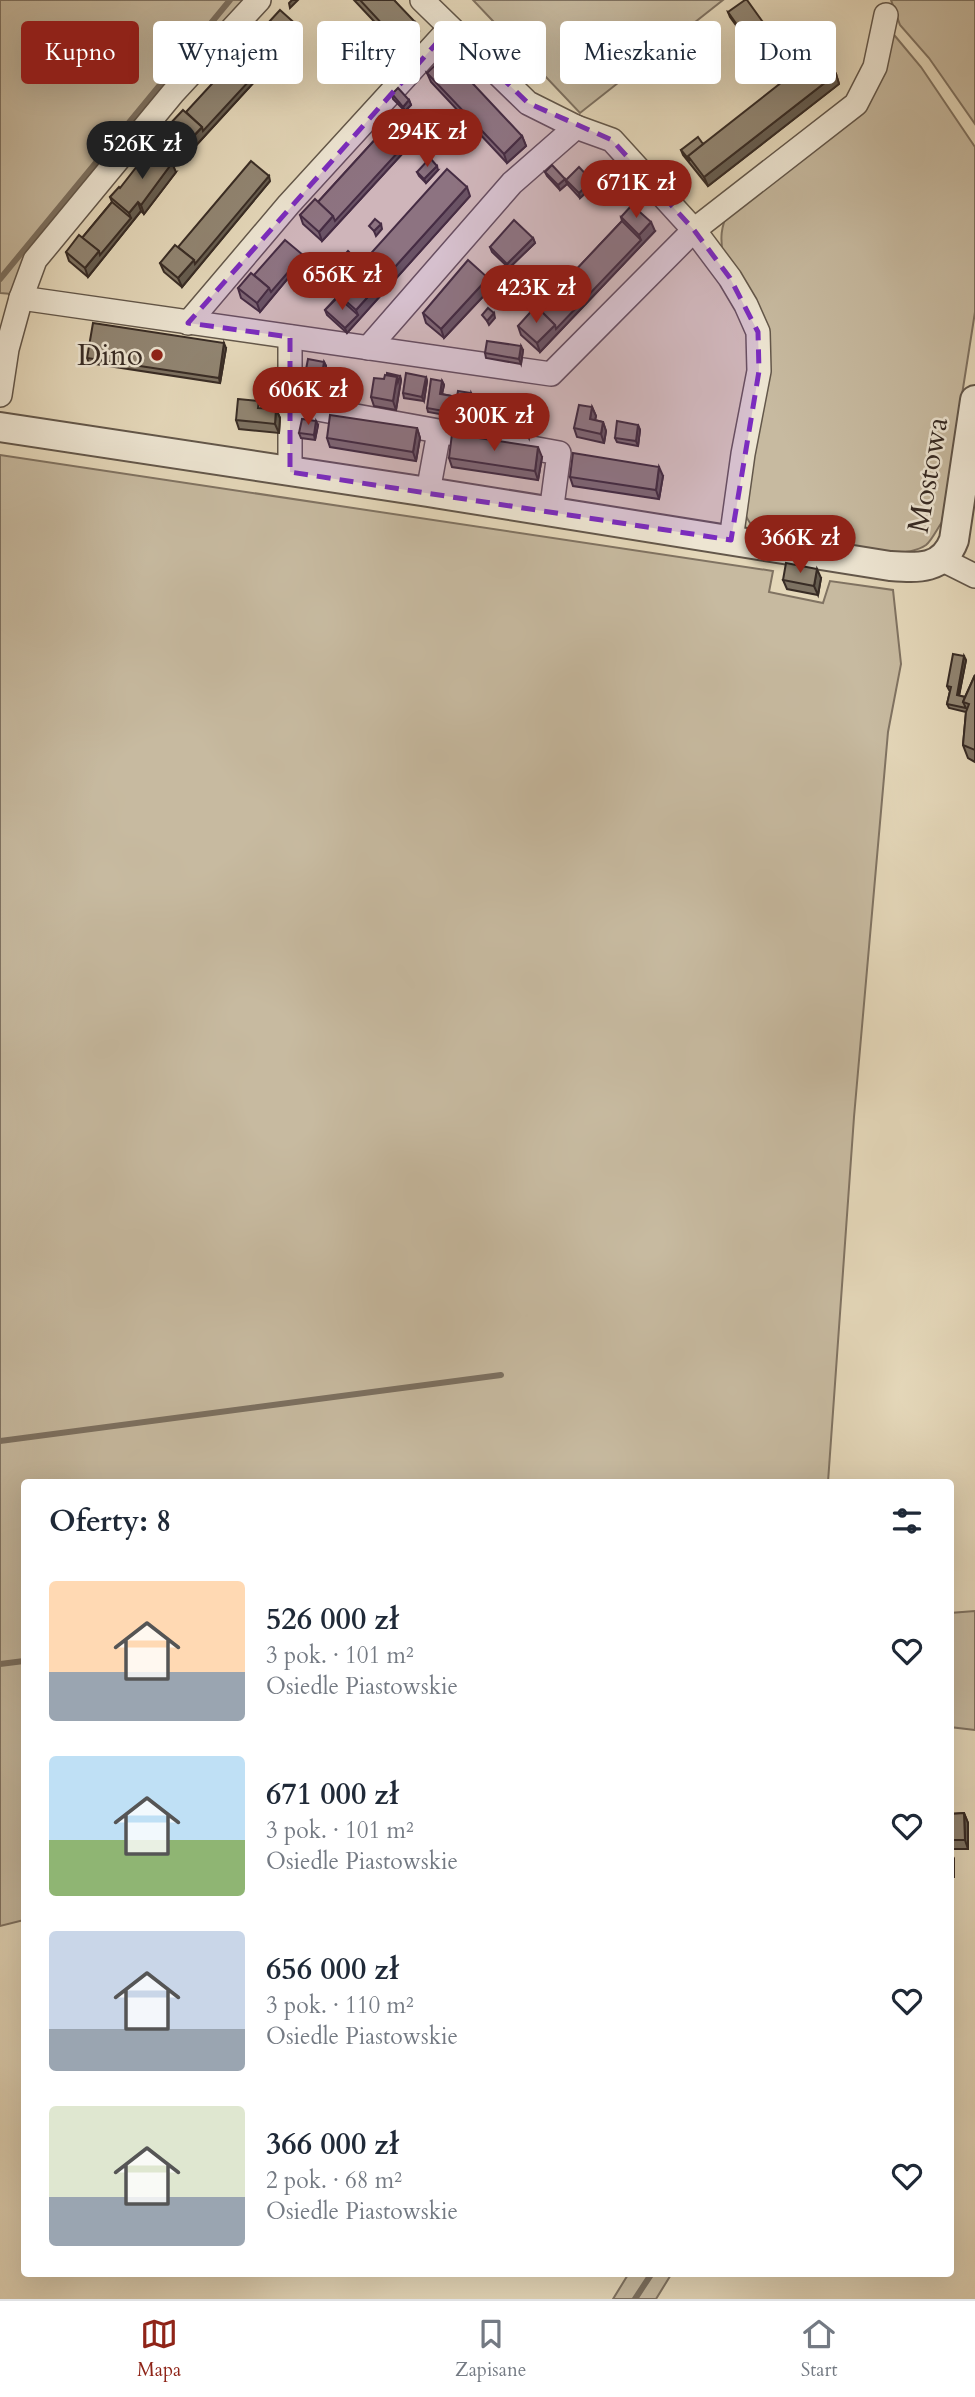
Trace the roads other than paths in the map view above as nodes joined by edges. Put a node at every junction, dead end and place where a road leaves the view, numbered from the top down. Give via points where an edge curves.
1 (259, 0) edge
2 (422, 0) edge
3 (886, 15) dead end
4 (443, 21) edge
5 (434, 45) edge
6 (508, 84) edge
7 (576, 127) junction
8 (694, 230) junction
9 (21, 298) junction
10 (188, 323) junction
11 (290, 337) junction
12 (368, 348) junction
13 (0, 395) edge
14 (975, 400) edge
15 (290, 404) junction
16 (0, 428) edge
17 (439, 432) junction
18 (290, 472) junction
19 (428, 492) junction
20 (551, 513) junction
21 (731, 540) junction
22 (941, 559) junction
23 (975, 576) edge

1 - 9 street via 173,93 35,260
2 - 4 street
3 - 8 street via 875,67 856,104
5 - 10 street
6 - 7 street via 528,103
7 - 8 street via 612,140
7 - 12 street via 512,183
8 - 12 street via 551,374
8 - 21 street via 730,278 758,332 759,371
9 - 10 street
9 - 13 street
10 - 11 street
11 - 12 street
11 - 15 street
14 - 22 street, Mostowa via 958,522 950,551
15 - 17 street
15 - 18 street
16 - 18 street
17 - 19 street
17 - 20 street via 559,453
18 - 19 street
19 - 20 street
20 - 21 street
21 - 22 street via 890,566 915,568
22 - 23 street

